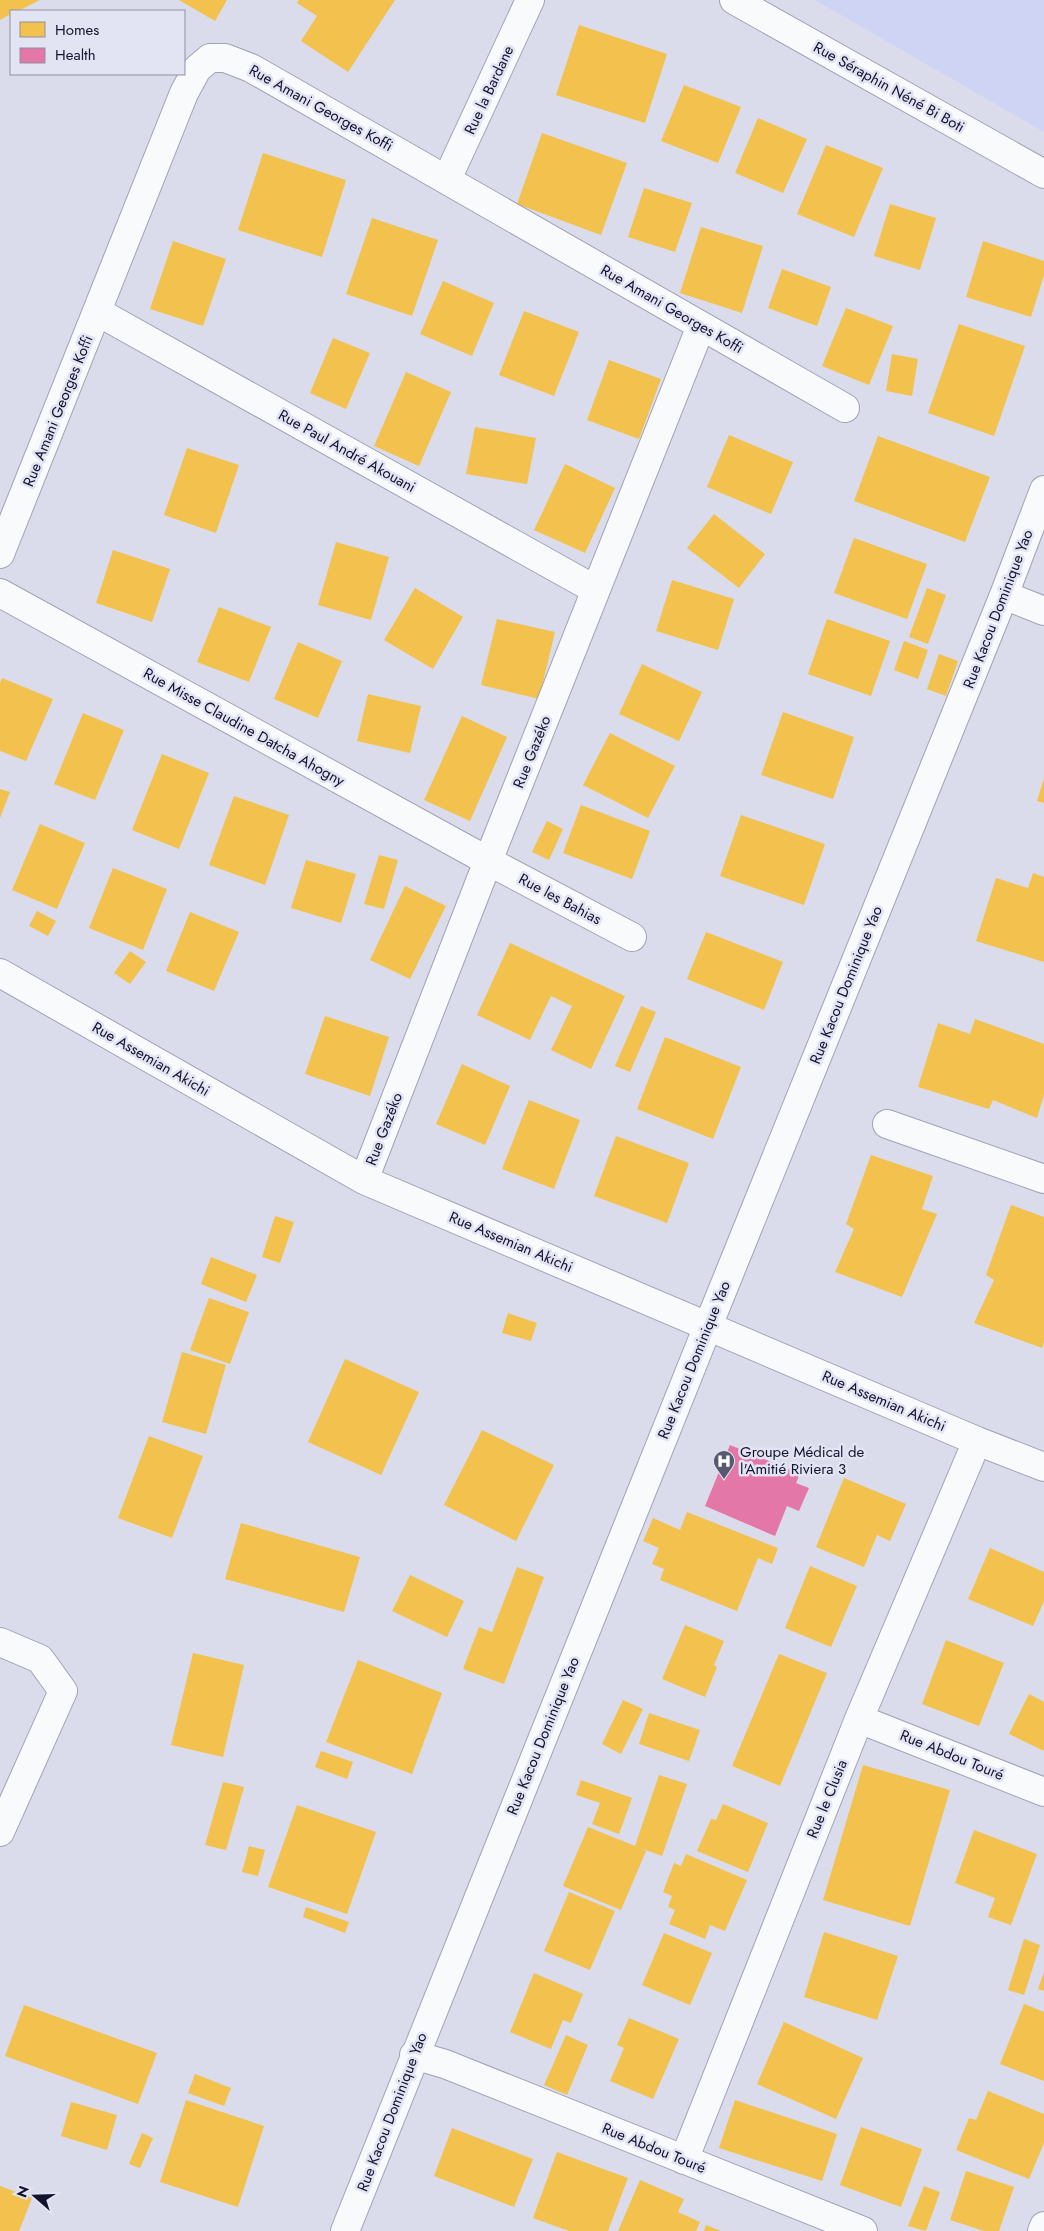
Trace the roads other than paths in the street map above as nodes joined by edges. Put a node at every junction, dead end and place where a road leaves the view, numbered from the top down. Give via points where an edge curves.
1 (530, 0) edge
2 (734, 0) edge
3 (1044, 174) edge
4 (447, 179) junction
5 (98, 312) junction
6 (701, 326) junction
7 (845, 408) dead end
8 (1044, 490) edge
9 (0, 554) edge
10 (596, 590) junction
11 (0, 593) edge
12 (1004, 595) junction
13 (1044, 611) edge
14 (488, 861) junction
15 (632, 937) dead end
16 (0, 973) edge
17 (887, 1124) dead end
18 (1044, 1179) edge
19 (364, 1180) junction
20 (708, 1326) junction
21 (977, 1441) junction
22 (1044, 1467) edge
23 (0, 1642) edge
24 (859, 1718) junction
25 (1044, 1792) edge
26 (0, 1832) edge
27 (414, 2054) junction
28 (684, 2160) junction
29 (1044, 2226) edge
30 (345, 2231) edge
31 (863, 2231) edge
32 (1042, 2231) edge

1 - 4 street, Rue la Bardane
2 - 3 street, Rue Séraphin Néné Bi Boti
4 - 5 street, Rue Amani Georges Koffi via 251,68 225,58 210,58 197,69 184,93
4 - 6 street, Rue Amani Georges Koffi
5 - 9 street, Rue Amani Georges Koffi
5 - 10 street, Rue Paul André Akouani
6 - 7 street, Rue Amani Georges Koffi
6 - 10 street, Rue Gazéko
8 - 12 street, Rue Kacou Dominique Yao
10 - 14 street, Rue Gazéko
11 - 14 street, Rue Misse Claudine Datcha Ahogny
12 - 13 street
12 - 20 street, Rue Kacou Dominique Yao
14 - 15 street, Rue les Bahias
14 - 19 street, Rue Gazéko
16 - 19 street, Rue Assemian Akichi
17 - 18 street
19 - 20 street, Rue Assemian Akichi
20 - 21 street, Rue Assemian Akichi
20 - 27 street, Rue Kacou Dominique Yao
21 - 22 street, Rue Assemian Akichi
21 - 24 street, Rue le Clusia
23 - 26 street via 40,1659 63,1690
24 - 25 street, Rue Abdou Touré
24 - 28 street, Rue le Clusia
27 - 28 street, Rue Abdou Touré
27 - 30 street, Rue Kacou Dominique Yao
28 - 31 street, Rue Abdou Touré
29 - 32 street

